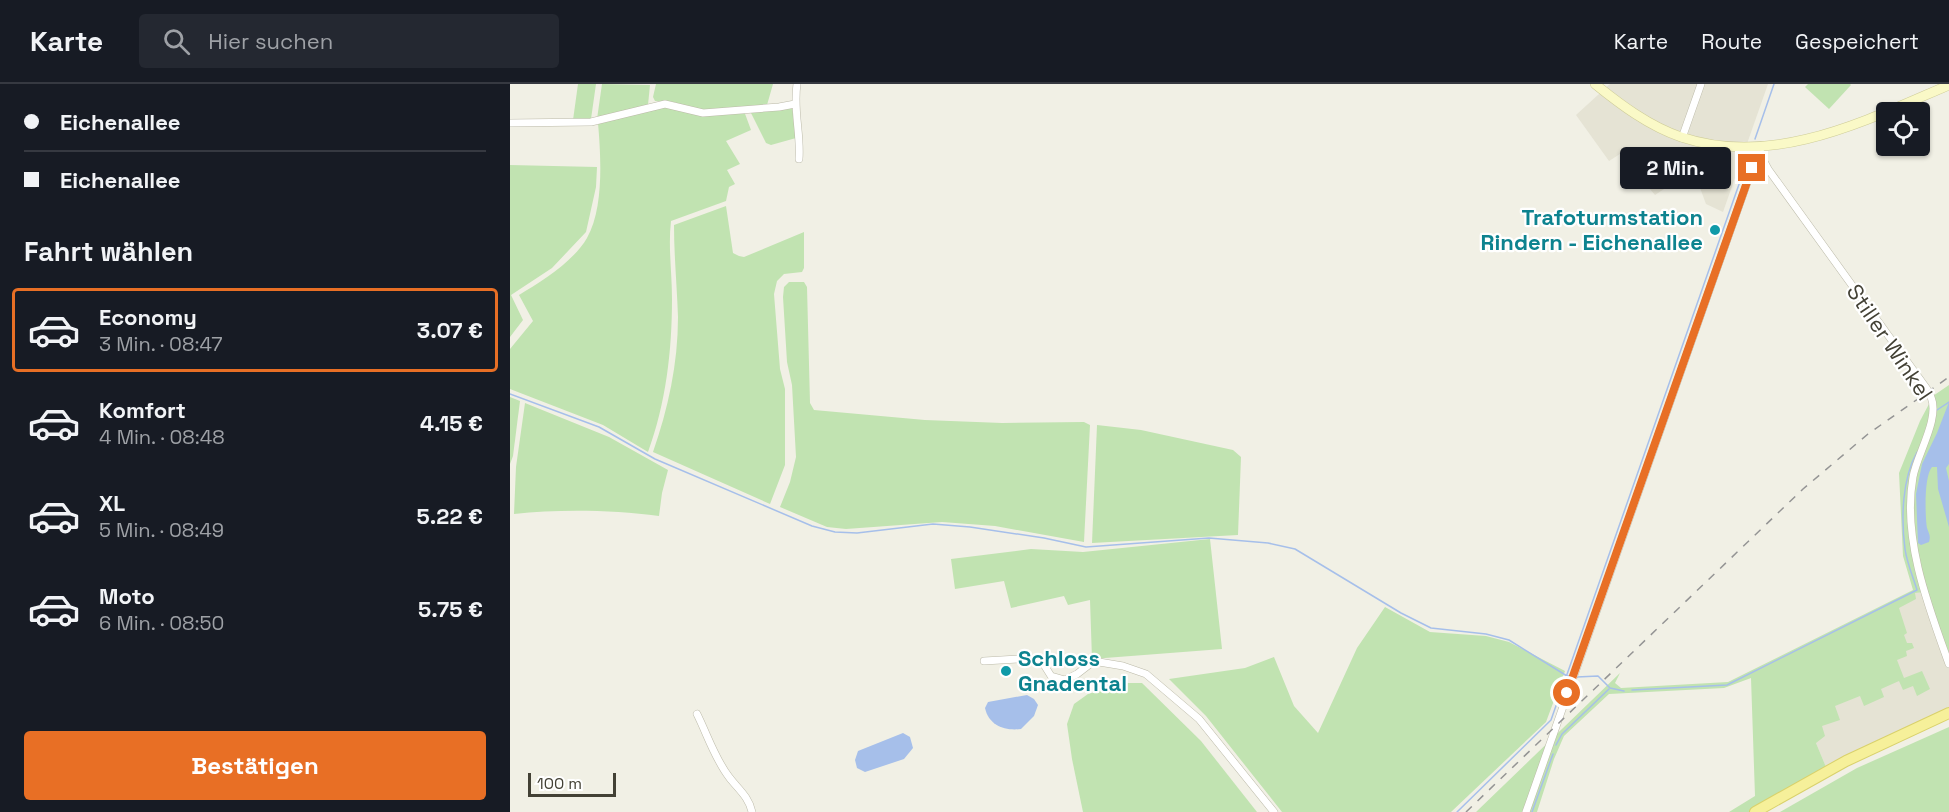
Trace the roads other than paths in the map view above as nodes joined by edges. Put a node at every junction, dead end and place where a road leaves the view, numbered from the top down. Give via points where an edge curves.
1 (797, 84) edge
2 (1595, 84) edge
3 (1701, 84) edge
4 (1949, 85) edge
5 (795, 104) junction
6 (510, 123) edge
7 (1682, 138) junction
8 (1760, 146) junction
9 (799, 159) dead end
10 (984, 661) dead end
11 (1949, 664) edge
12 (1949, 713) edge
13 (698, 714) dead end
14 (752, 812) edge
15 (1274, 812) edge
16 (1526, 812) edge
17 (1755, 812) edge

1 - 5 street
2 - 7 main road via 1635,114
3 - 7 street
4 - 8 main road via 1826,135
5 - 6 street via 703,112 665,104 591,122
5 - 9 street
7 - 8 main road via 1724,146
8 - 11 street, Stiller Winkel via 1768,169 1932,399 1932,417 1913,476 1909,509 1913,545
8 - 16 street
10 - 15 street via 1035,658 1041,660 1051,676 1065,680 1099,662 1146,674 1199,718
12 - 17 main road via 1846,760
13 - 14 street via 721,764 750,803

